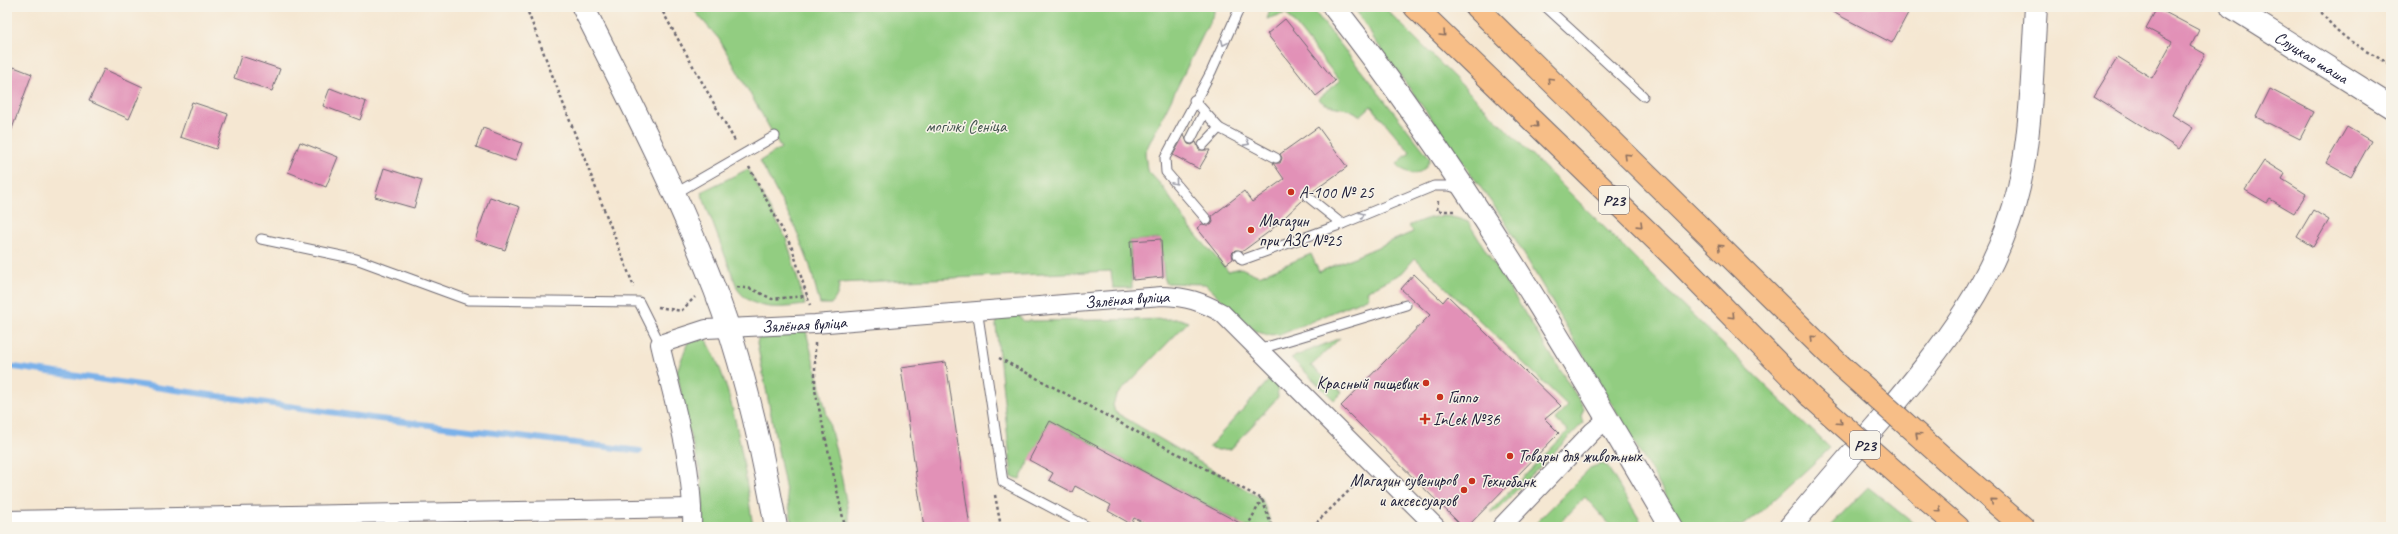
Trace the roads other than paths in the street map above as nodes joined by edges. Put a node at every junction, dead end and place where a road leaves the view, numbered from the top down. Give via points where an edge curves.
1 (583, 7) edge
2 (1240, 7) edge
3 (1334, 7) edge
4 (1415, 7) edge
5 (1476, 7) edge
6 (1546, 7) edge
7 (2036, 7) edge
8 (2232, 7) edge
9 (1642, 96) dead end
10 (1194, 100) junction
11 (2391, 107) edge
12 (1204, 113) junction
13 (1219, 128) junction
14 (775, 136) dead end
15 (1191, 139) dead end
16 (1203, 146) dead end
17 (1276, 158) dead end
18 (676, 194) junction
19 (1307, 196) dead end
20 (1471, 196) junction
21 (1207, 220) dead end
22 (1342, 224) junction
23 (262, 239) dead end
24 (1238, 255) dead end
25 (1406, 305) dead end
26 (978, 309) junction
27 (728, 328) junction
28 (660, 344) junction
29 (1257, 348) junction
30 (1608, 419) junction
31 (692, 508) junction
32 (7, 520) edge
33 (692, 527) edge
34 (776, 527) edge
35 (1088, 527) edge
36 (1436, 527) edge
37 (1501, 527) edge
38 (1671, 527) edge
39 (1790, 527) edge
40 (1958, 527) edge
41 (2023, 527) edge

1 - 18 street
2 -> 10 lane via 1211,72
3 - 20 street via 1377,61
4 -> 40 highway, Р23, bridge via 1681,264 1810,396
41 -> 5 highway, Р23, bridge via 1840,365
6 - 9 lane
7 - 39 street via 2028,136 2019,188 2003,237 1981,286 1956,328 1924,370
8 - 11 street, Слуцкая шаша
10 - 12 lane
10 -> 21 lane via 1164,158 1166,172
12 - 13 lane
12 - 15 lane
13 - 16 lane
13 -> 17 lane
14 - 18 lane
18 - 27 street
19 - 22 lane
22 -> 20 lane via 1434,186 1450,186 1461,189
20 - 30 street
22 - 24 lane via 1242,260
23 - 28 lane via 356,259 468,300 639,302
25 - 29 lane
26 - 27 street, Зялёная вуліца via 815,324
26 - 29 street, Зялёная вуліца via 1162,296 1185,297 1222,313
26 - 35 lane via 1003,482
27 - 28 street, Зялёная вуліца via 706,329
27 - 34 street via 763,454
28 - 31 street via 687,460
29 - 36 street, Зялёная вуліца
30 - 37 street via 1593,431
30 - 38 street
31 - 32 street
31 - 33 street

